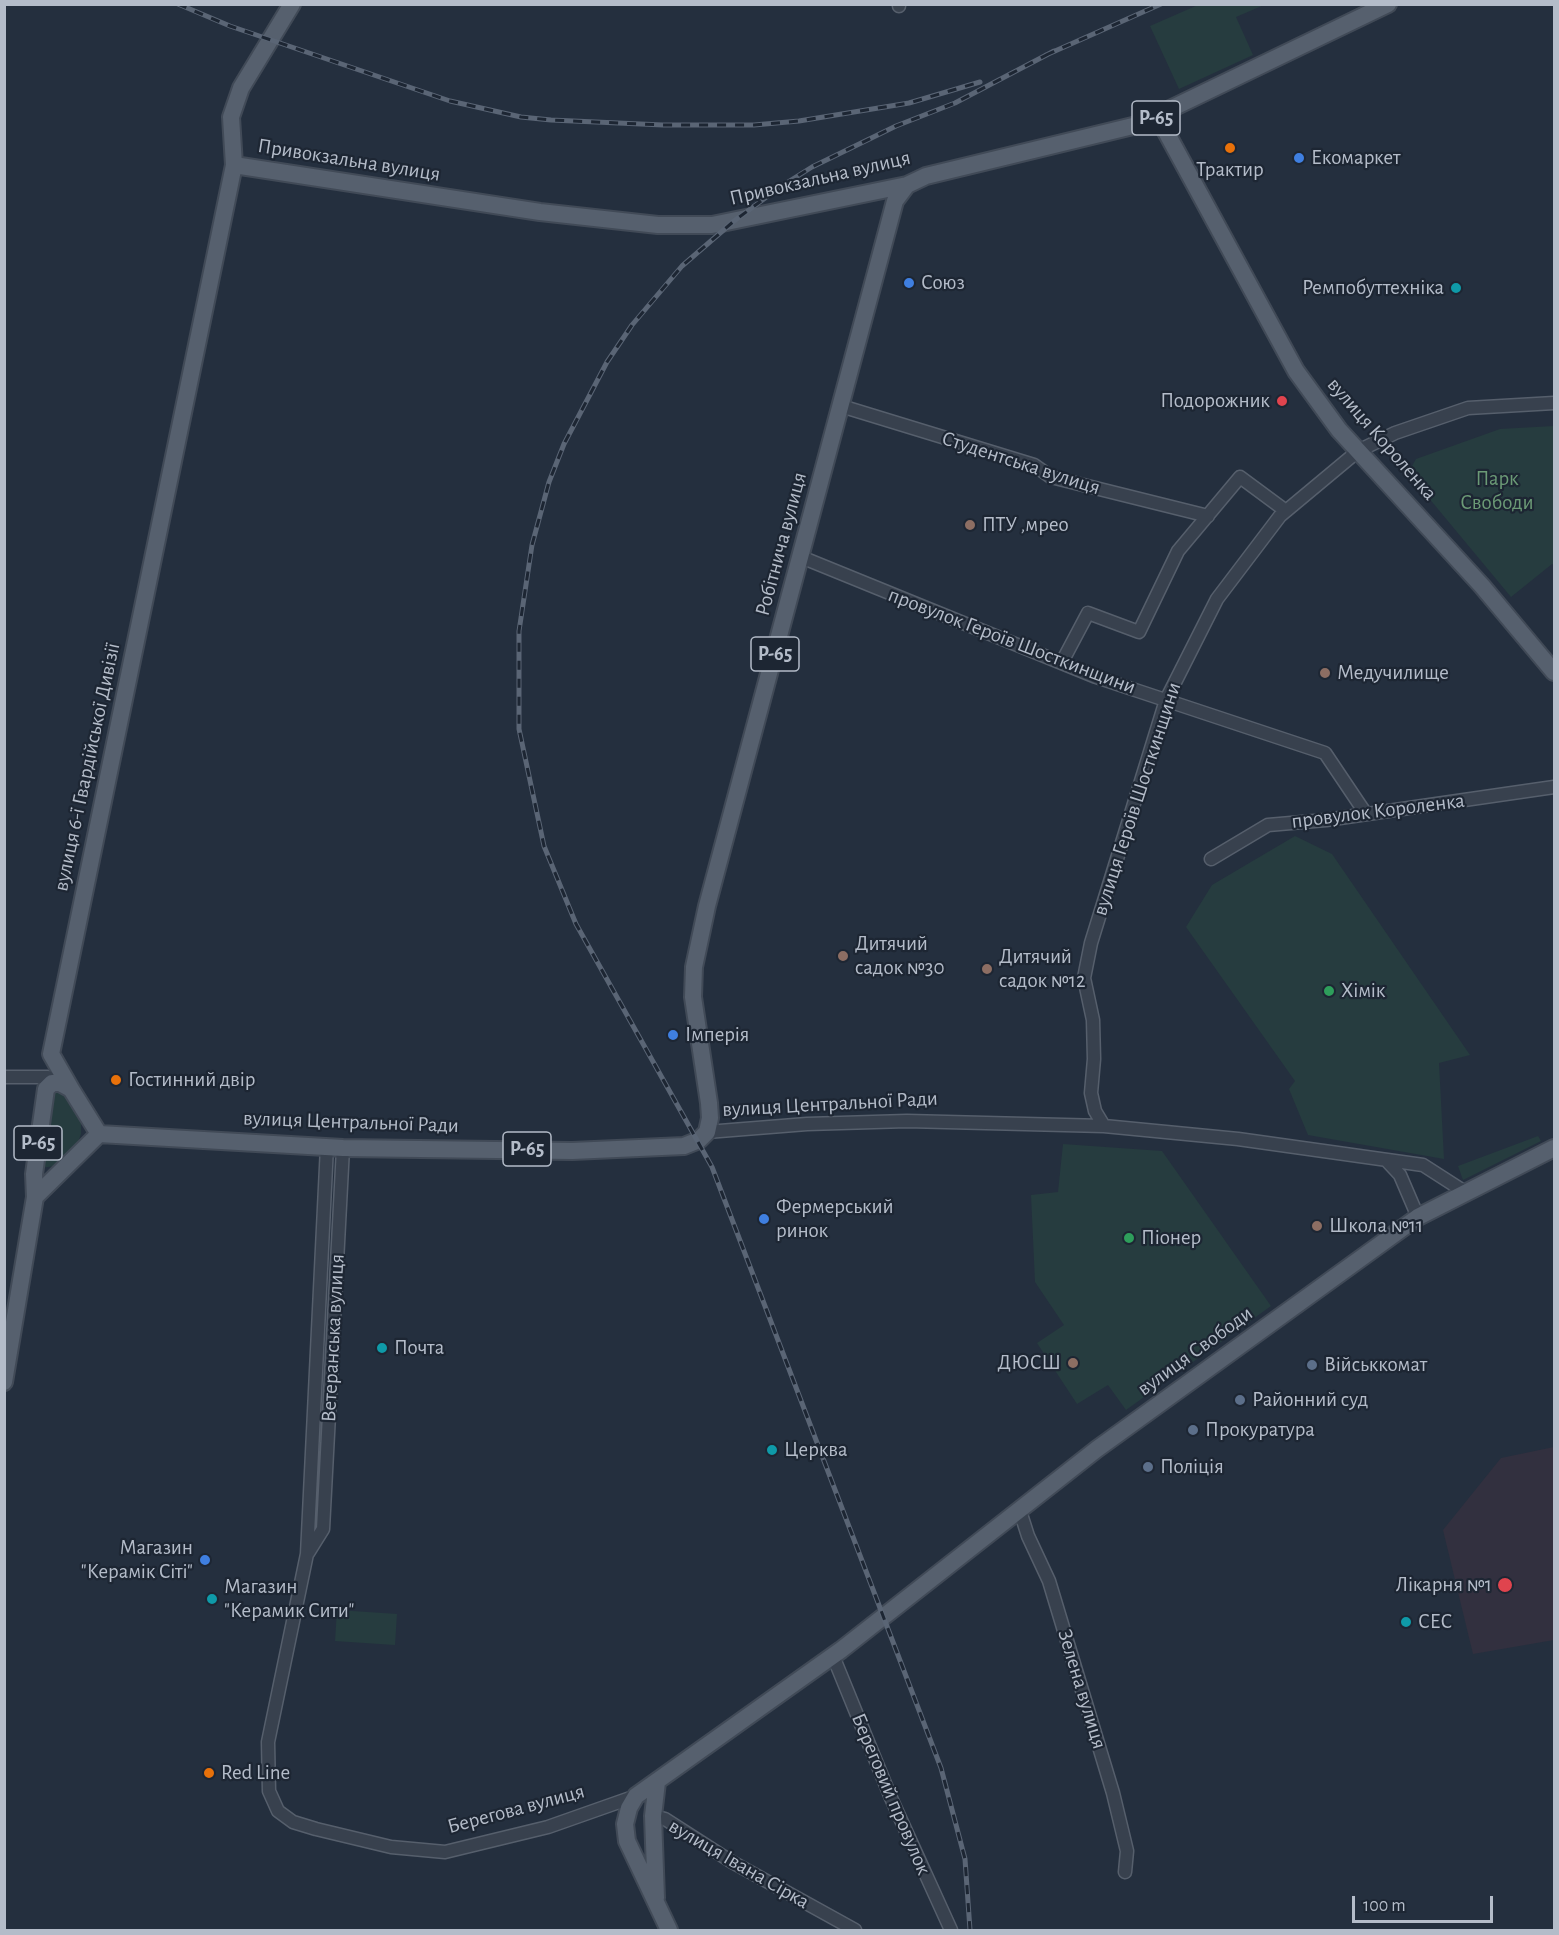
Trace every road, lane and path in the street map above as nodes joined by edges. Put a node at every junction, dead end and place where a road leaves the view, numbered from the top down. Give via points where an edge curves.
1 (292, 4) edge
2 (1388, 4) edge
3 (1158, 117) junction
4 (234, 165) junction
5 (907, 185) junction
6 (1554, 403) edge
7 (841, 406) junction
8 (1358, 451) junction
9 (1286, 511) junction
10 (1204, 515) junction
11 (801, 557) junction
12 (1062, 662) junction
13 (1554, 672) edge
14 (1166, 700) junction
15 (1554, 788) edge
16 (1366, 814) junction
17 (1211, 859) dead end
18 (51, 1054) junction
19 (4, 1077) edge
20 (47, 1083) junction
21 (71, 1089) junction
22 (1104, 1126) junction
23 (707, 1132) junction
24 (99, 1134) junction
25 (335, 1147) junction
26 (1554, 1148) edge
27 (1386, 1160) junction
28 (35, 1169) junction
29 (60, 1173) junction
30 (1465, 1192) junction
31 (35, 1197) junction
32 (1419, 1217) junction
33 (4, 1382) edge
34 (1020, 1511) junction
35 (307, 1554) junction
36 (881, 1618) joint
37 (833, 1656) junction
38 (657, 1782) junction
39 (636, 1796) junction
40 (653, 1816) junction
41 (653, 1837) junction
42 (627, 1841) junction
43 (1125, 1872) dead end
44 (657, 1908) junction
45 (669, 1930) edge
46 (855, 1930) edge
47 (951, 1930) edge

1 - 4 main road, вулиця 6-ї Гвардійської Дивізії via 241,88 231,117
2 - 3 main road, Привокзальна вулиця / Р-65
3 - 5 main road, Привокзальна вулиця / Р-65 via 926,176
3 - 8 main road, вулиця Короленка via 1296,371
4 - 5 main road, Привокзальна вулиця via 540,212 658,225 712,225
4 - 18 main road, вулиця 6-ї Гвардійської Дивізії
5 - 7 main road, Робітнича вулиця / Р-65 via 895,201
6 - 8 street, вулиця Героїв Шосткинщини via 1468,408 1395,433
7 - 10 street, Студентська вулиця via 1034,465 1051,477
7 - 11 main road, Робітнича вулиця / Р-65
8 - 9 street, вулиця Героїв Шосткинщини
8 - 13 main road, вулиця Короленка via 1482,586
9 - 10 street via 1240,477
9 - 14 street, вулиця Героїв Шосткинщини via 1217,599
10 - 12 street via 1178,551 1138,632 1088,613
11 - 12 street, провулок Героїв Шосткинщини
11 - 23 main road, Робітнича вулиця / Р-65 via 706,906 694,967 693,997 710,1111
12 - 14 street, провулок Героїв Шосткинщини
14 - 16 street, провулок Героїв Шосткинщини via 1325,753
14 - 22 street, вулиця Героїв Шосткинщини via 1119,843 1084,978 1093,1020 1091,1093
15 - 16 street, провулок Короленка
16 - 17 street, провулок Короленка via 1268,825
18 - 20 street, вулиця 6-ї Гвардійської Дивізії
18 - 21 main road
19 - 20 street
20 - 21 main road via 60,1083
20 - 28 main road, вулиця 6-ї Гвардійської Дивізії / Р-65
21 - 24 main road, Р-65
22 - 23 street, вулиця Центральної Ради via 897,1121
22 - 27 street, вулиця Центральної Ради via 1262,1142
23 - 25 main road, вулиця Центральної Ради / Р-65 via 684,1146 584,1150
24 - 25 main road, вулиця Центральної Ради / Р-65
24 - 29 main road, Р-65
25 - 35 street, Ветеранська вулиця
25 - 35 street, Ветеранська вулиця via 323,1529
26 - 30 main road, вулиця Свободи
27 - 30 street, вулиця Центральної Ради via 1423,1165
27 - 32 street via 1400,1175
28 - 29 main road via 41,1174
28 - 31 main road, вулиця 6-ї Гвардійської Дивізії / Р-65
29 - 31 main road, Р-65
30 - 32 main road, вулиця Свободи
31 - 33 main road, вулиця 6-ї Гвардійської Дивізії / Р-65
32 - 34 main road, вулиця Свободи via 1097,1449
34 - 36 main road, вулиця Свободи
34 - 43 street, Зелена вулиця via 1049,1581 1113,1793 1127,1851
35 - 39 street, Берегова вулиця via 268,1742 269,1791 278,1812 293,1822 391,1847 445,1852 548,1827
36 - 37 main road, Берегова вулиця
37 - 38 main road, Берегова вулиця
37 - 47 street, Береговий провулок
38 - 39 main road, Берегова вулиця
38 - 40 main road
39 - 40 main road via 649,1806
39 - 42 main road via 625,1824
40 - 41 main road
40 - 46 street, вулиця Івана Сірка via 665,1819 732,1862
41 - 42 main road via 646,1846 638,1847
41 - 44 main road
42 - 44 main road
44 - 45 main road

